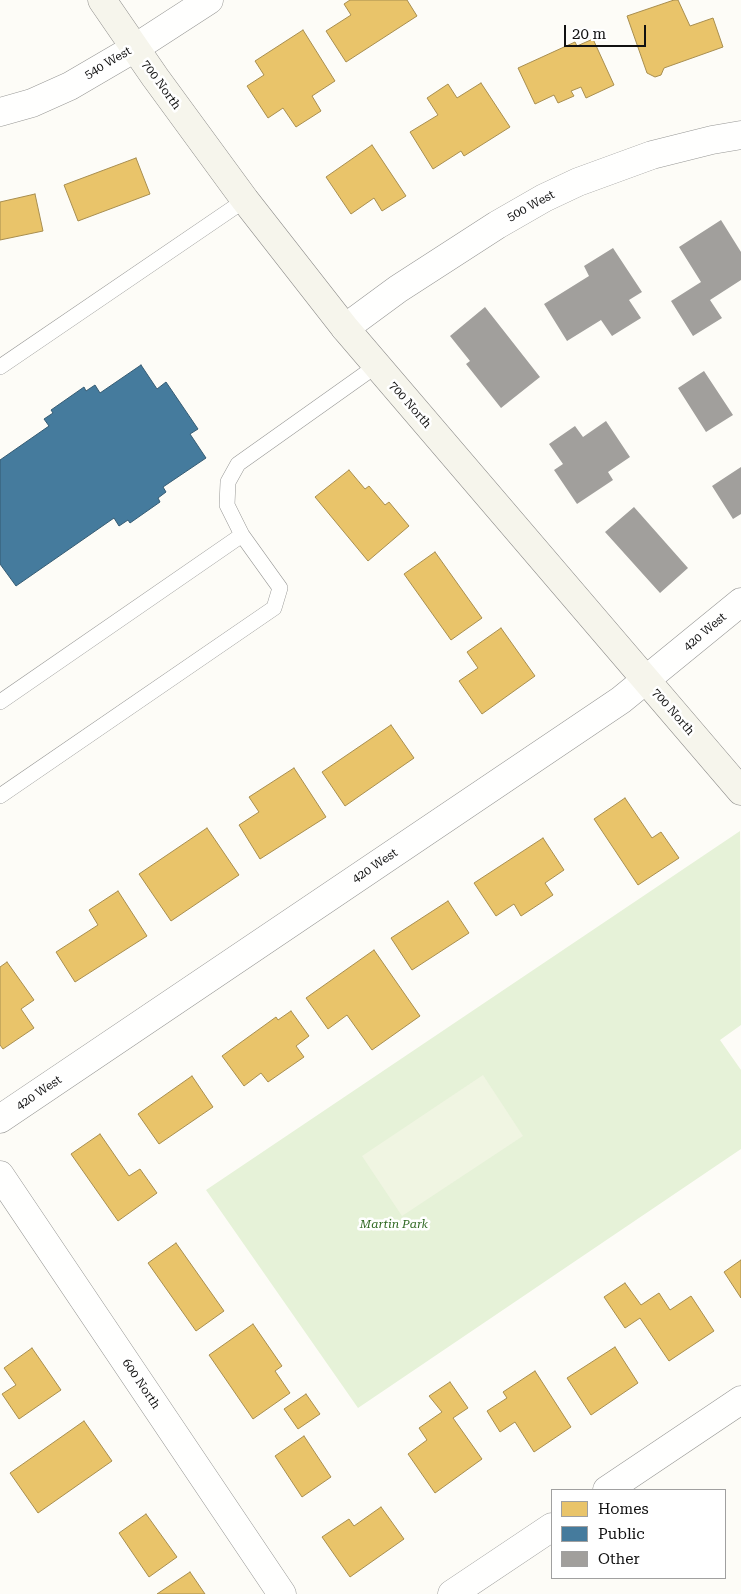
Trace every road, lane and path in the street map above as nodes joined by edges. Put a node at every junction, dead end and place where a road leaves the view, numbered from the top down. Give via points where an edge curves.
1 (102, 0) edge
2 (209, 0) edge
3 (134, 48) junction
4 (0, 112) edge
5 (741, 135) edge
6 (245, 200) junction
7 (345, 328) junction
8 (376, 366) junction
9 (0, 367) edge
10 (242, 535) junction
11 (741, 602) edge
12 (646, 680) junction
13 (2, 695) edge
14 (741, 791) edge
15 (0, 796) edge
16 (0, 1119) edge
17 (0, 1175) edge
18 (741, 1400) edge
19 (608, 1489) edge
20 (551, 1528) edge
21 (282, 1594) edge
22 (452, 1594) edge

1 - 3 street, 700 North
2 - 3 street, 540 West
3 - 4 street, 540 West via 70,86
3 - 6 street, 700 North
5 - 7 street, 500 West via 652,155 544,198 497,224
6 - 7 street, 700 North
6 - 9 lane
7 - 8 street, 700 North
8 - 10 lane via 238,464 228,482 227,505
8 - 12 street, 700 North
10 - 13 lane
10 - 15 lane via 280,588 274,608
11 - 12 street, 420 West
12 - 14 street, 700 North
12 - 16 street, 420 West
17 - 21 street, 600 North
18 - 19 street
20 - 22 street

